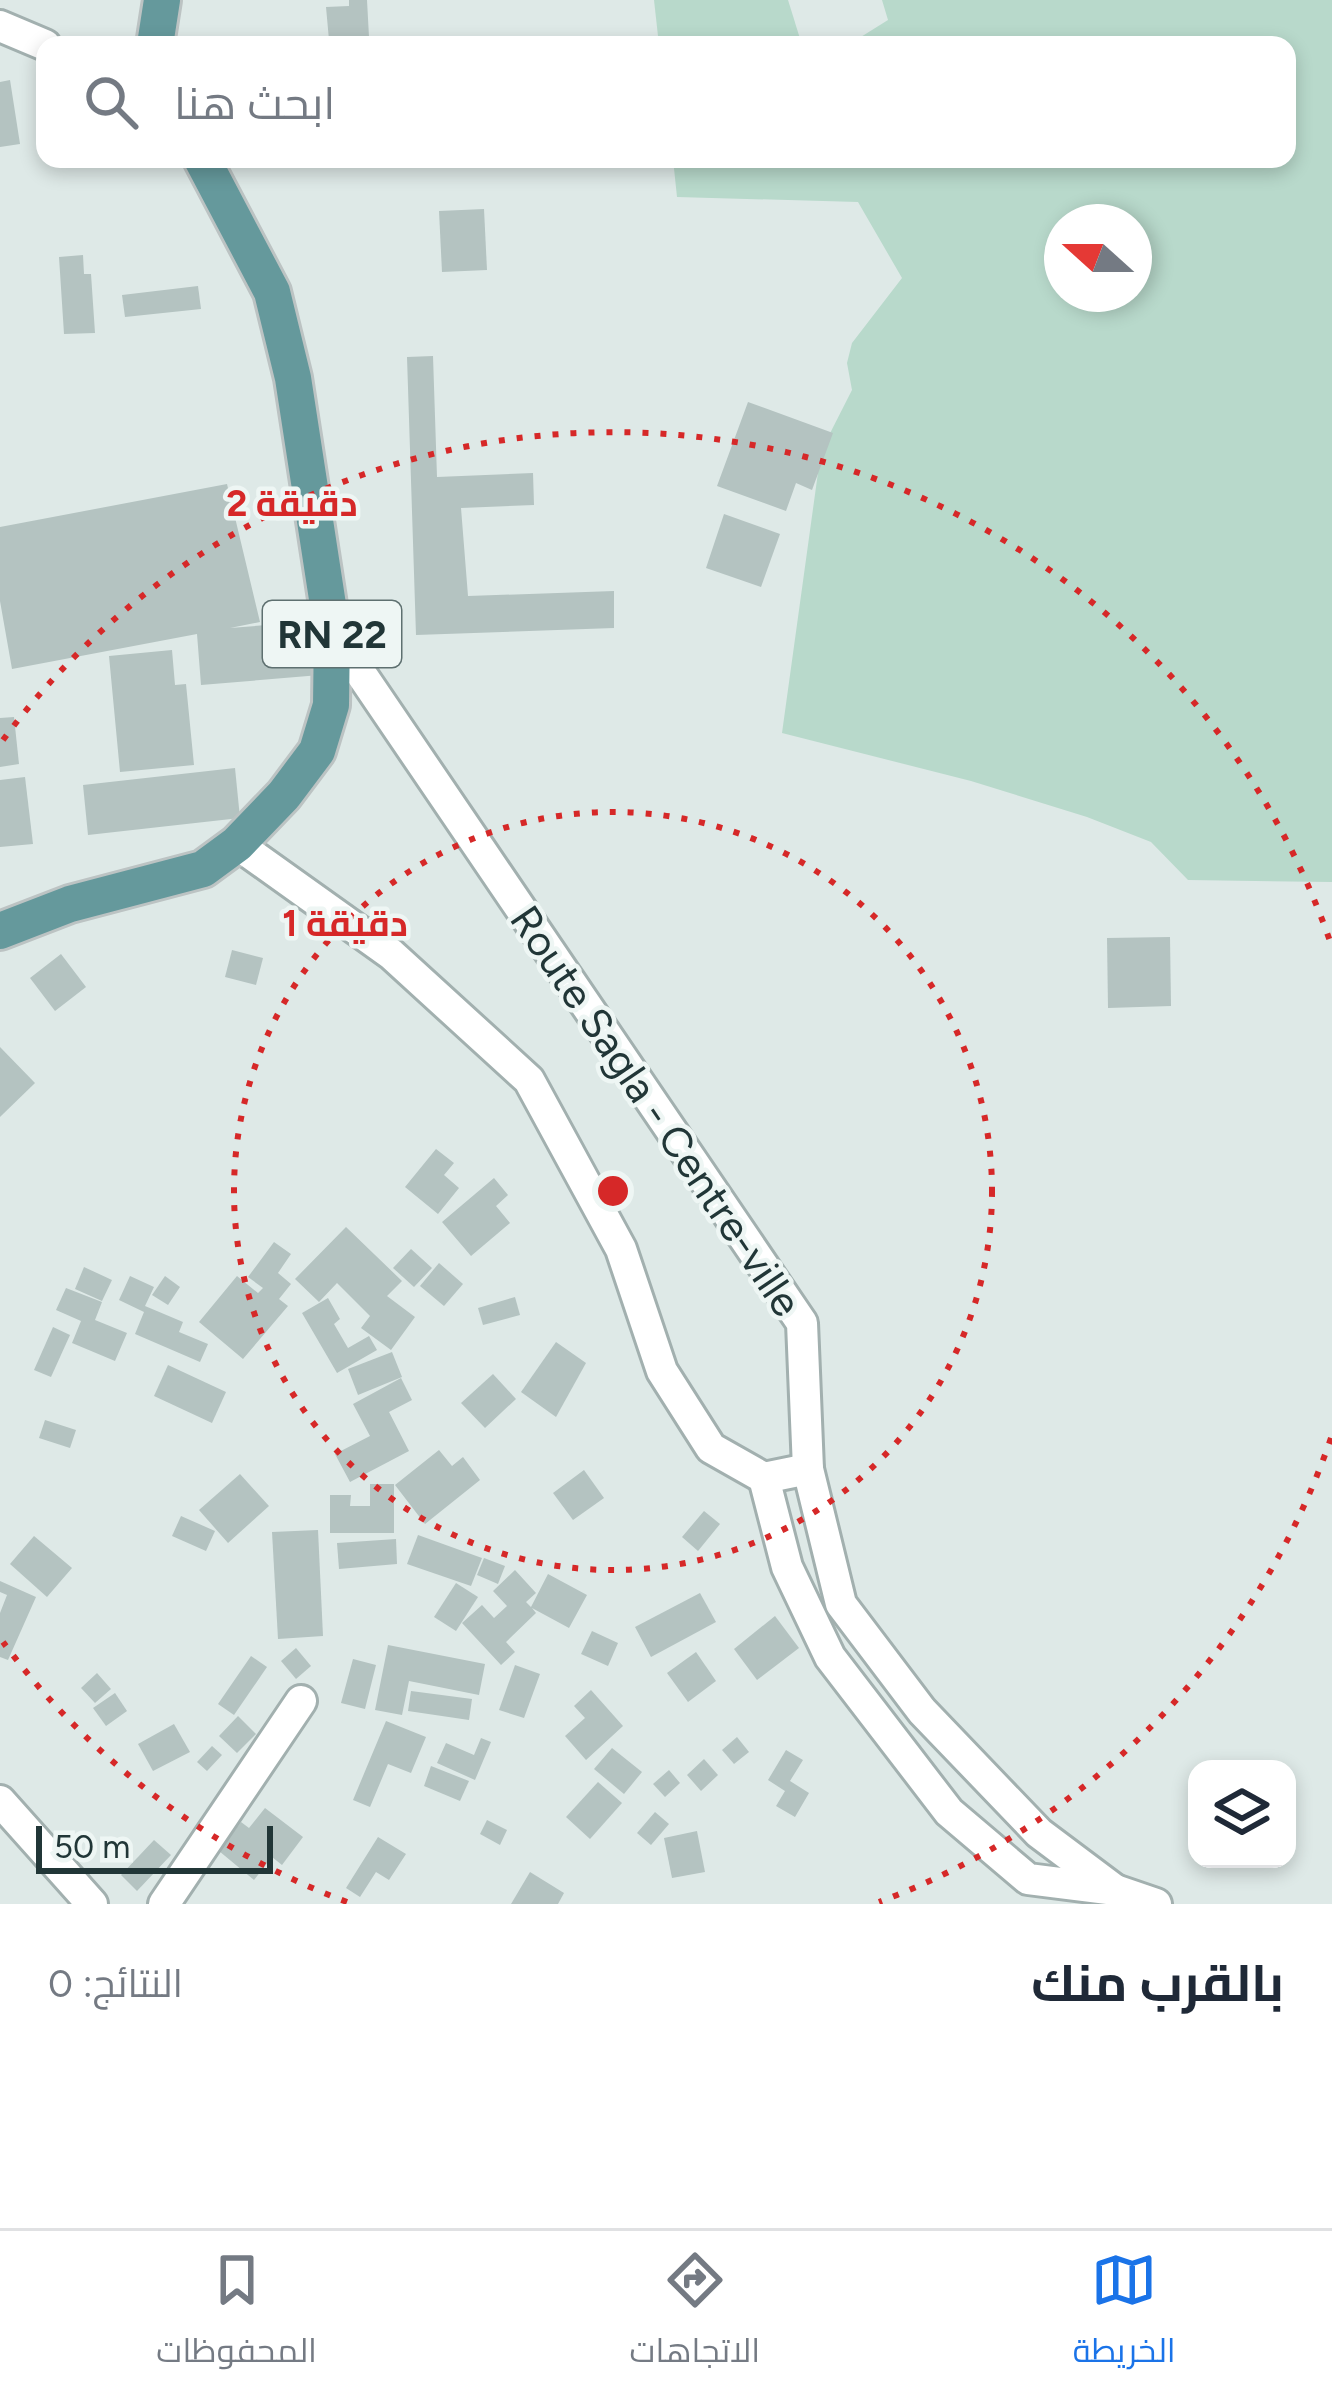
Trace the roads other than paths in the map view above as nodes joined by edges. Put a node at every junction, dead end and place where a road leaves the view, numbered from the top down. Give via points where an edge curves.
1 (162, 0) edge
2 (0, 26) edge
3 (156, 36) edge
4 (36, 41) edge
5 (206, 168) edge
6 (332, 631) junction
7 (237, 844) junction
8 (0, 931) edge
9 (808, 1468) junction
10 (764, 1478) junction
11 (301, 1701) dead end
12 (0, 1801) edge
13 (1115, 1890) junction
14 (92, 1904) edge
15 (164, 1904) edge
16 (1156, 1904) edge

1 - 3 main road
2 - 4 street
5 - 6 main road, RN 22 via 272,292
6 - 7 main road, RN 22 via 331,705 317,751
6 - 9 street, Route Sagla - Centre-ville via 802,1323
7 - 8 main road, RN 22 via 203,869
7 - 10 street via 391,955 529,1080 621,1250 662,1371 711,1448
9 - 10 street
9 - 13 street, Route Sagla - Centre-ville via 842,1604 922,1711 1040,1833
10 - 13 street, Route Sagla - Centre-ville via 787,1567 830,1657 949,1812 1028,1879
11 - 15 street
12 - 14 street
13 - 16 street, Route Sagla - Centre-ville

